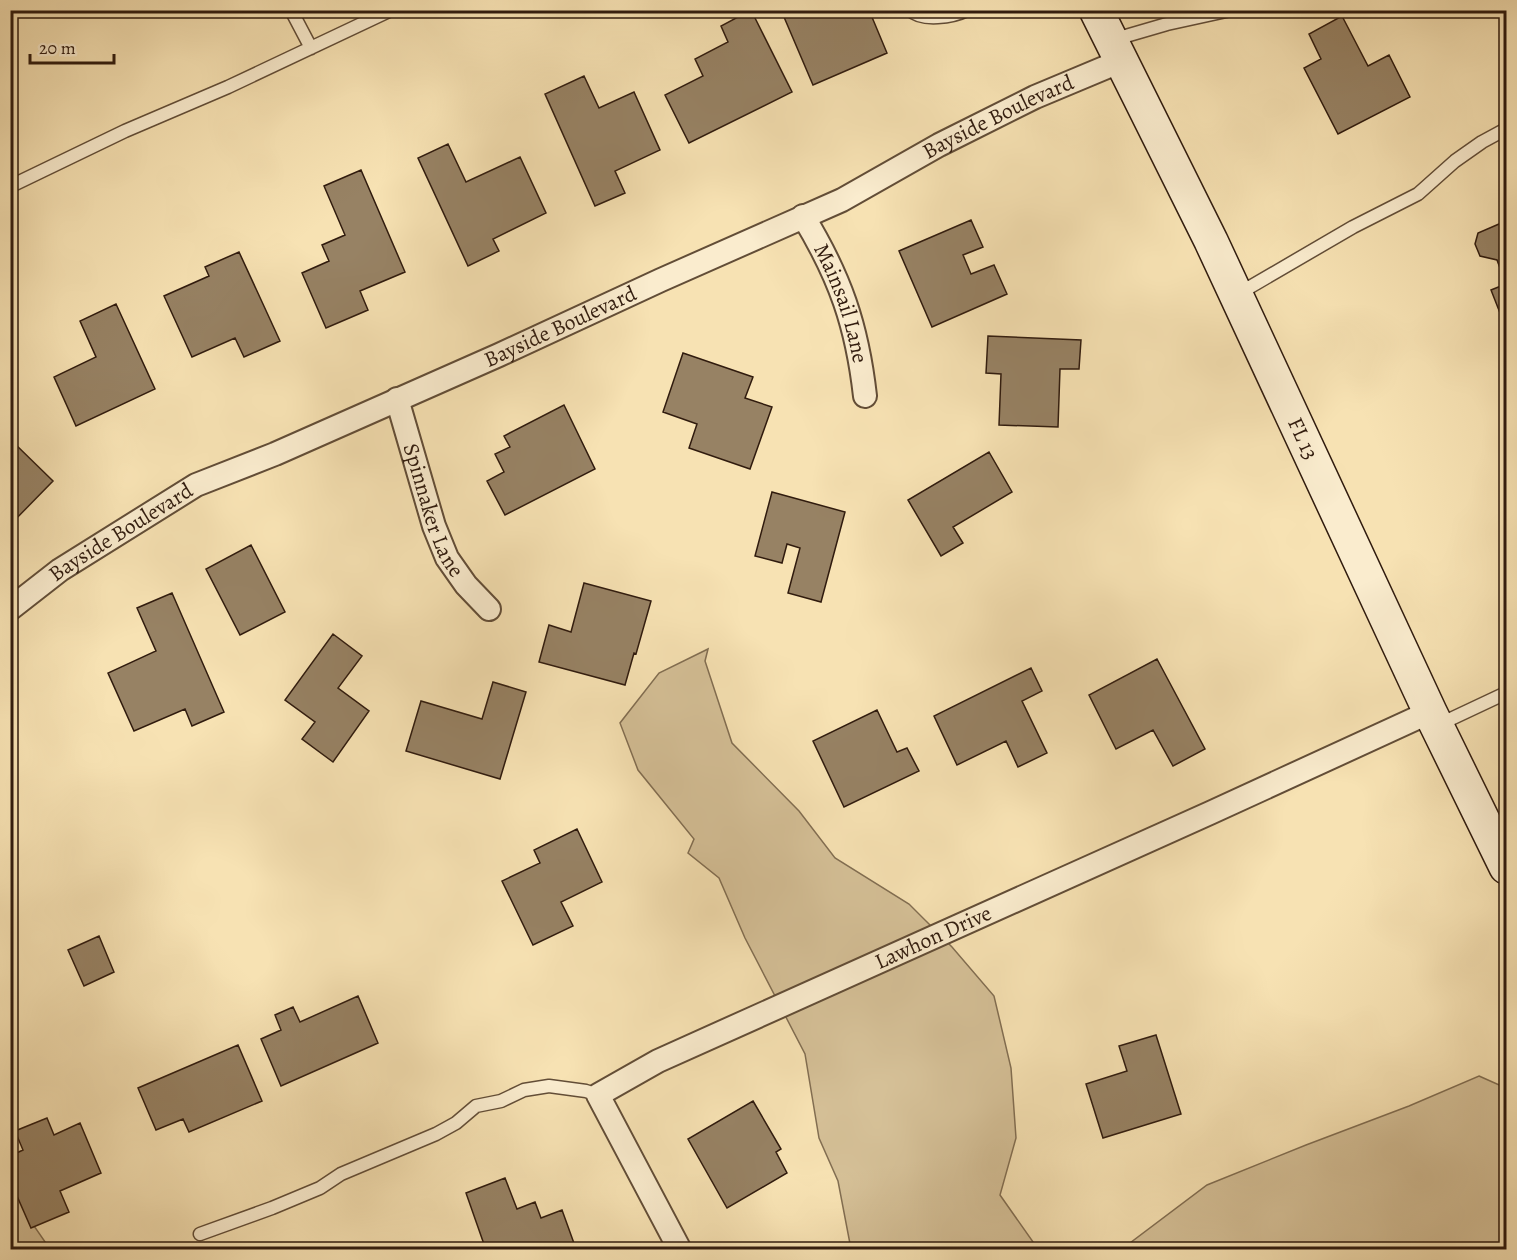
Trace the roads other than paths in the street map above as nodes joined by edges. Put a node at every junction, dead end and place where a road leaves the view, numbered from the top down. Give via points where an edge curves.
1 (291, 10) edge
2 (391, 10) edge
3 (910, 10) edge
4 (967, 10) edge
5 (1096, 10) edge
6 (1232, 10) edge
7 (311, 48) junction
8 (1116, 51) junction
9 (1506, 129) edge
10 (13, 185) dead end
11 (803, 216) junction
12 (1237, 295) junction
13 (865, 396) dead end
14 (397, 399) junction
15 (10, 609) edge
16 (489, 609) dead end
17 (1506, 693) edge
18 (1433, 719) junction
19 (1506, 867) edge
20 (598, 1095) junction
21 (200, 1234) dead end
22 (680, 1250) edge

1 - 7 lane
2 - 7 lane
3 - 4 lane via 914,15 933,17
5 - 8 main road, FL 13
6 - 8 lane via 1167,24
7 - 10 lane
8 - 11 street, Bayside Boulevard via 842,200
8 - 12 main road, FL 13
9 - 12 lane via 1455,161 1418,194
11 - 13 street, Mainsail Lane via 823,249 846,302
11 - 14 street, Bayside Boulevard
12 - 18 main road, FL 13
14 - 15 street, Bayside Boulevard via 196,485 60,570
14 - 16 street, Spinnaker Lane via 447,558
17 - 18 lane
18 - 19 main road, FL 13
18 - 20 street, Lawhon Drive via 1210,813 658,1061
20 - 21 lane via 549,1086 476,1106 436,1134 341,1174 320,1188
20 - 22 street

